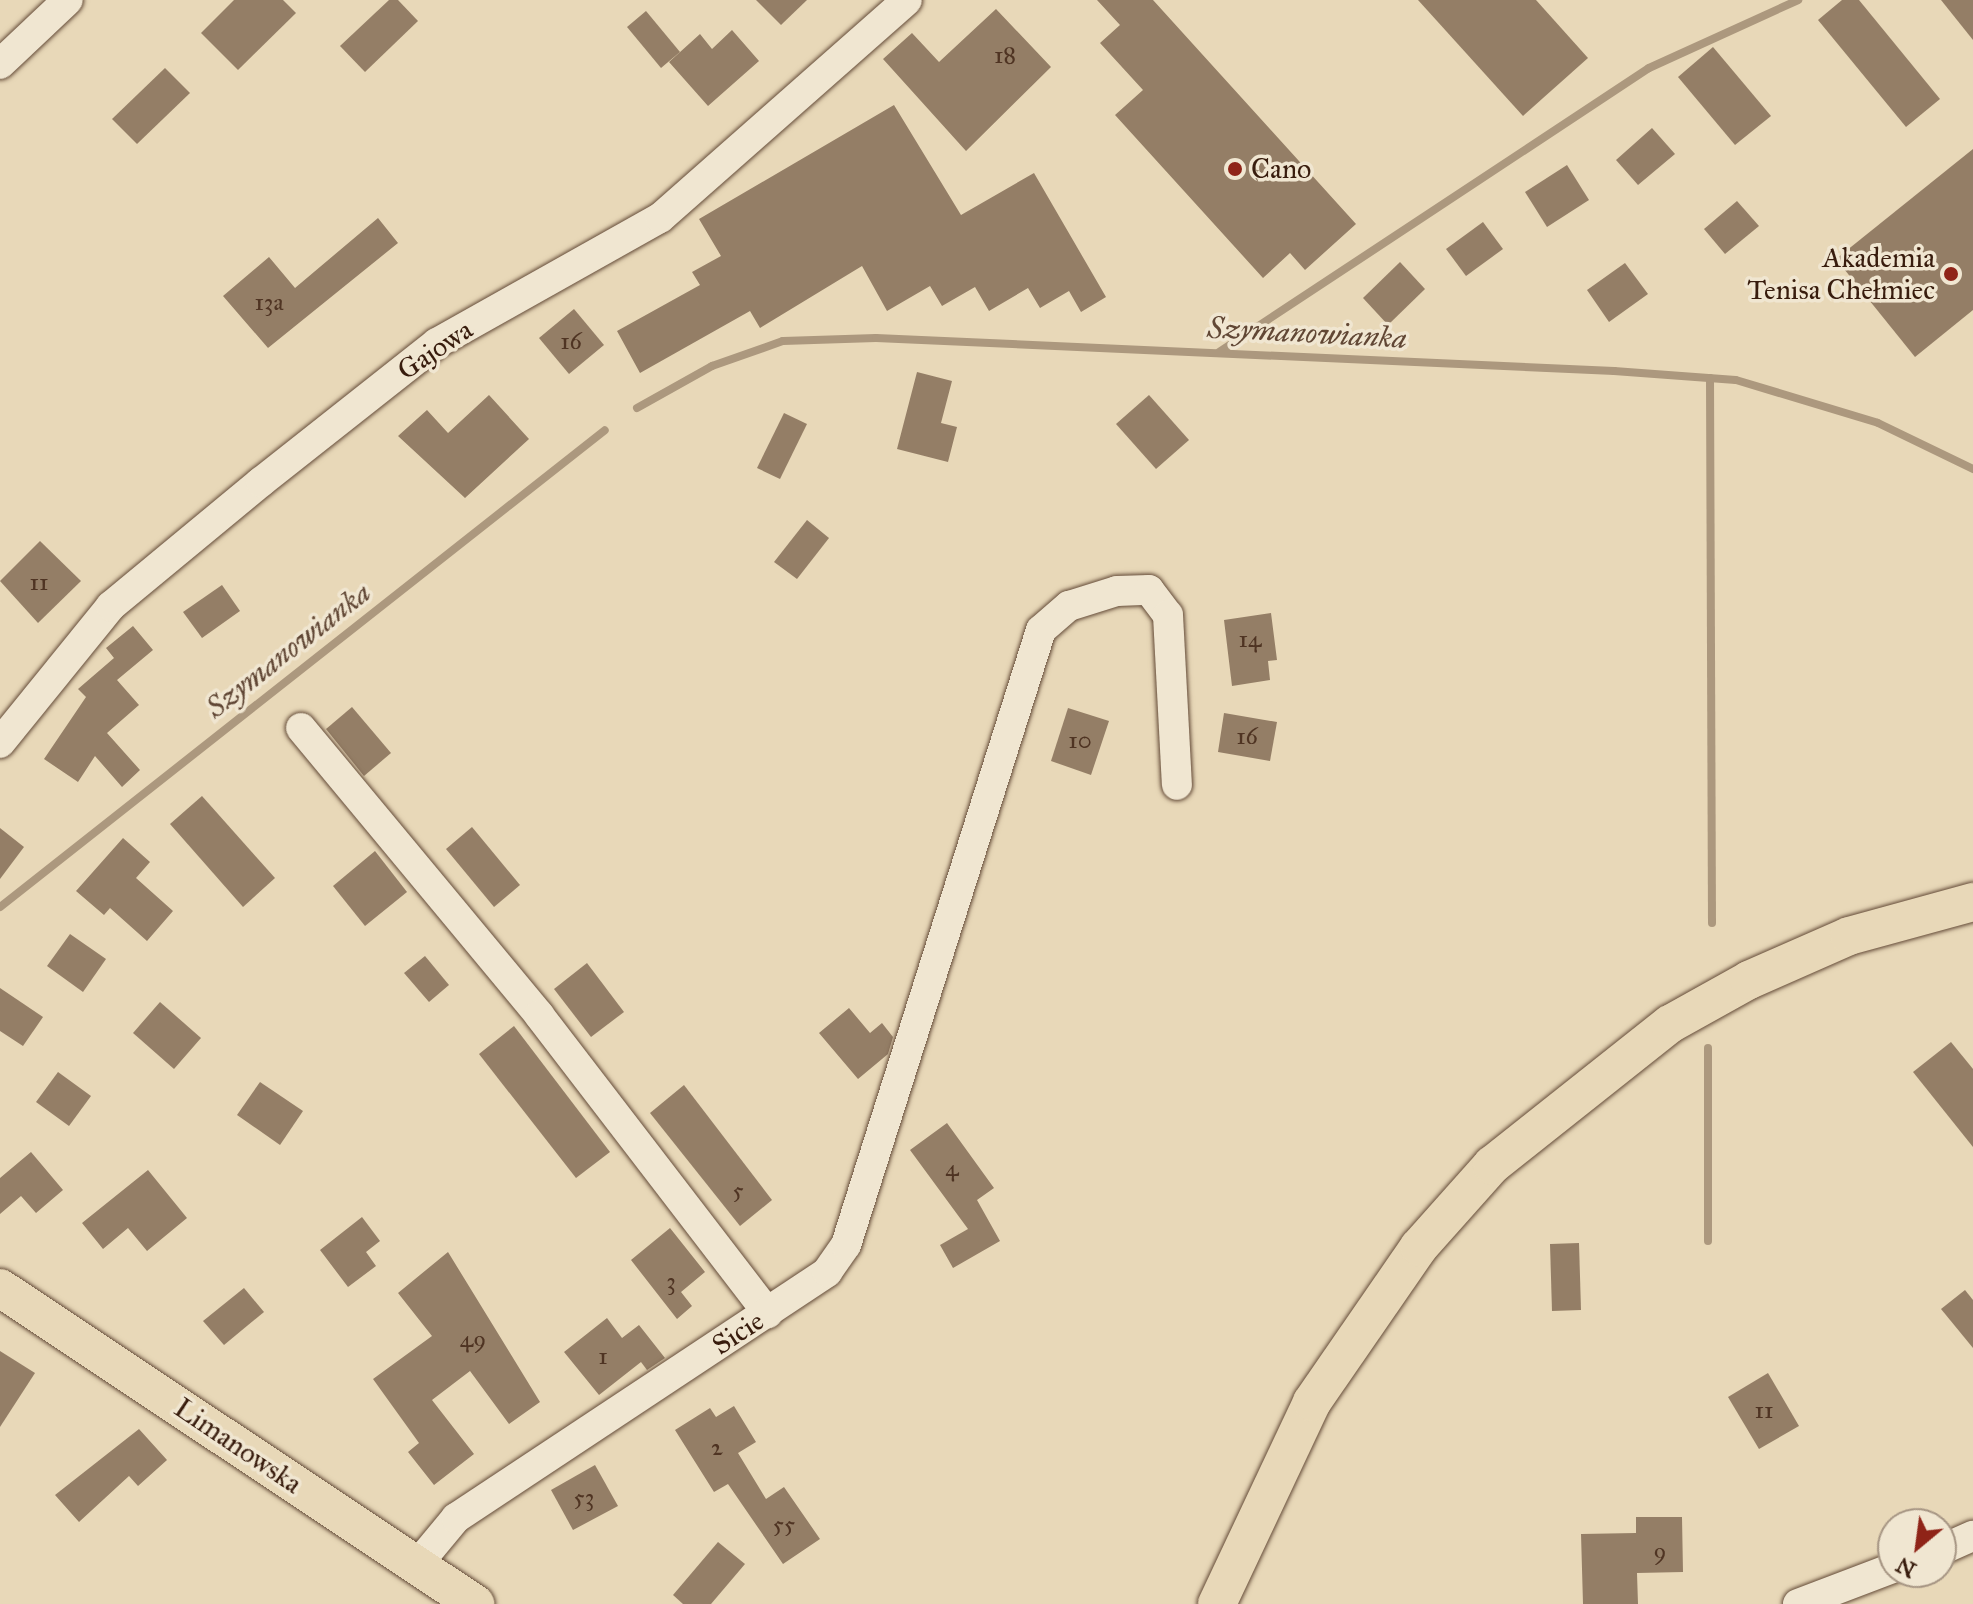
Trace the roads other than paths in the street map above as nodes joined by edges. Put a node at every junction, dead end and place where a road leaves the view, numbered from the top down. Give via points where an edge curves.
1 (68, 0) edge
2 (907, 0) edge
3 (0, 64) edge
4 (301, 728) dead end
5 (2, 735) edge
6 (1177, 785) dead end
7 (1973, 902) edge
8 (0, 1288) edge
9 (768, 1313) junction
10 (417, 1565) junction
11 (1877, 1574) edge
12 (475, 1604) edge
13 (1217, 1604) edge
14 (1798, 1604) edge

1 - 3 street
2 - 5 street, Gajowa via 660,218 437,343 249,491 111,606
4 - 9 street via 539,1015
6 - 9 street, Sicie via 1168,615 1149,590 1069,606 1041,630 846,1245 827,1272
7 - 13 main road via 1849,936 1749,980 1670,1024 1492,1165 1419,1247 1352,1339 1267,1488
8 - 10 main road, Limanowska
9 - 10 street, Sicie via 456,1518
10 - 12 main road, Limanowska
11 - 14 street

